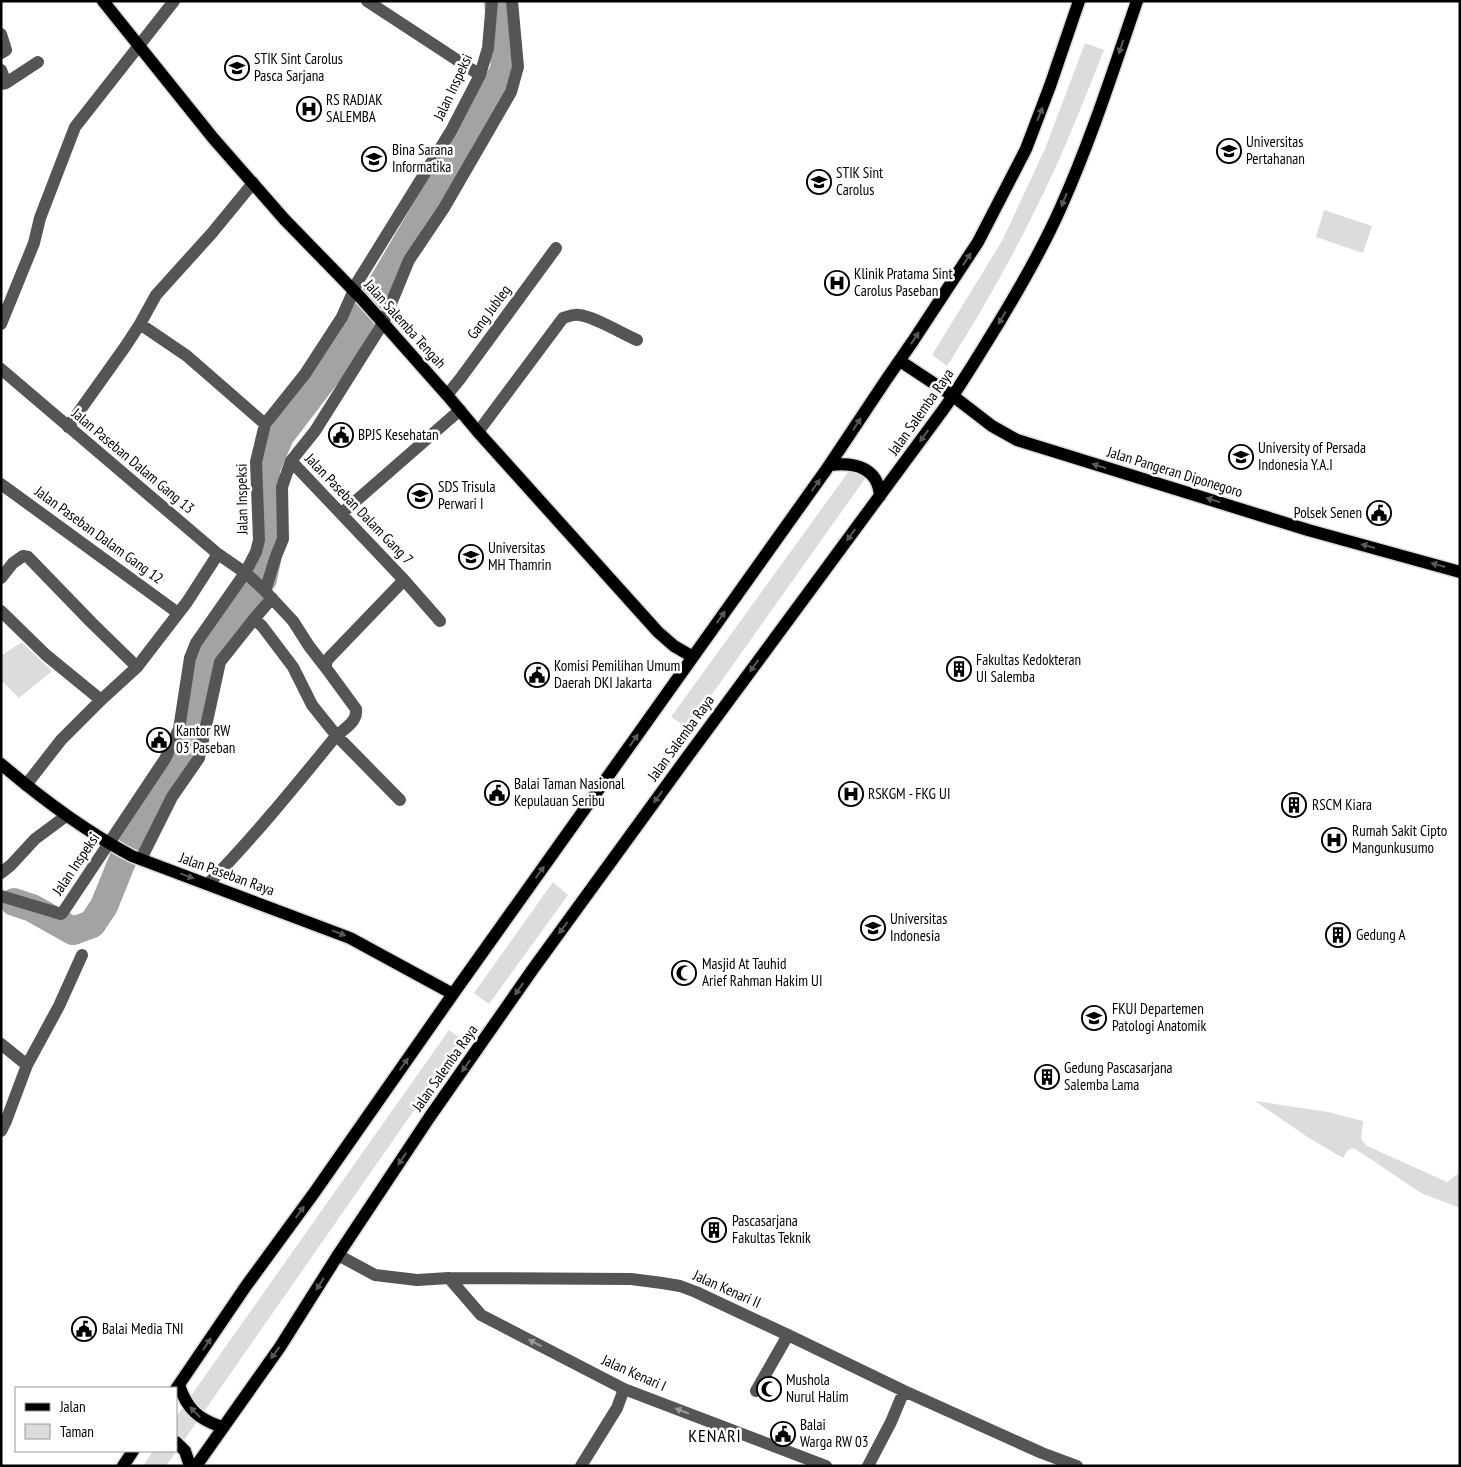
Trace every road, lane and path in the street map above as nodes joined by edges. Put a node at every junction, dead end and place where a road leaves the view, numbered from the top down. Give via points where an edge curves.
1 (103, 1) edge
2 (174, 1) edge
3 (367, 1) edge
4 (492, 1) edge
5 (512, 1) edge
6 (1079, 1) edge
7 (1136, 1) edge
8 (1, 34) edge
9 (139, 46) junction
10 (1, 53) edge
11 (38, 62) dead end
12 (1, 70) edge
13 (480, 75) junction
14 (4, 83) edge
15 (253, 183) junction
16 (556, 248) dead end
17 (6, 294) edge
18 (357, 294) junction
19 (381, 321) junction
20 (1, 324) edge
21 (140, 324) junction
22 (637, 340) dead end
23 (900, 361) junction
24 (1, 369) edge
25 (447, 395) junction
26 (953, 396) junction
27 (460, 410) junction
28 (265, 424) junction
29 (68, 427) junction
30 (478, 432) junction
31 (291, 461) junction
32 (830, 464) junction
33 (1, 484) edge
34 (880, 496) junction
35 (342, 513) junction
36 (218, 554) junction
37 (1460, 572) edge
38 (246, 574) junction
39 (1, 578) edge
40 (404, 580) junction
41 (267, 593) junction
42 (1, 611) edge
43 (178, 613) junction
44 (254, 619) junction
45 (440, 621) dead end
46 (693, 657) junction
47 (137, 667) junction
48 (326, 668) junction
49 (101, 700) junction
50 (336, 735) junction
51 (1, 764) edge
52 (26, 785) junction
53 (400, 800) dead end
54 (66, 816) junction
55 (111, 845) junction
56 (137, 858) junction
57 (1, 873) edge
58 (208, 884) junction
59 (1, 896) edge
60 (82, 955) dead end
61 (453, 994) junction
62 (1, 1044) edge
63 (27, 1065) junction
64 (3, 1123) edge
65 (338, 1255) junction
66 (449, 1278) junction
67 (788, 1335) junction
68 (178, 1387) edge
69 (624, 1389) junction
70 (756, 1391) dead end
71 (904, 1391) junction
72 (222, 1427) junction
73 (178, 1444) edge
74 (133, 1452) edge
75 (123, 1466) edge
76 (190, 1466) edge
77 (196, 1466) edge
78 (581, 1466) edge
79 (826, 1466) edge
80 (868, 1466) edge
81 (1077, 1466) edge

1 - 9 main road, Jalan Salemba Tengah
2 - 9 street
3 - 13 street
4 - 13 street, Jalan Inspeksi via 488,48
5 - 19 street via 518,67 512,92 444,208 409,260
23 -> 6 main road via 978,242 1026,149
7 -> 26 main road, Jalan Salemba Raya via 1086,147 1061,208 1027,276
8 - 10 street via 6,50
9 - 15 main road, Jalan Salemba Tengah via 212,138
9 - 17 street via 75,127 30,251
11 - 14 street
12 - 14 street
13 - 18 street, Jalan Inspeksi
15 - 18 main road, Jalan Salemba Tengah
15 - 21 street via 156,295
16 - 25 street, Gang Jubleg
17 - 20 street
18 - 19 main road, Jalan Salemba Tengah
18 - 28 street, Jalan Inspeksi via 305,374
19 - 25 main road, Jalan Salemba Tengah
19 - 31 street via 315,431
21 - 28 street via 187,356
21 - 29 street
22 - 30 street via 580,315 564,318
23 - 26 main road, Jalan Pangeran Diponegoro
32 -> 23 main road
24 - 29 street, Jalan Paseban Dalam Gang 13
25 - 27 main road, Jalan Salemba Tengah
26 -> 34 main road, Jalan Salemba Raya
37 -> 26 main road, Jalan Pangeran Diponegoro via 1308,530 1017,440 992,426
27 - 30 main road, Jalan Salemba Tengah
27 - 35 street
28 - 38 street, Jalan Inspeksi via 256,462 259,540
29 - 36 street, Jalan Paseban Dalam Gang 13
30 - 46 main road, Jalan Salemba Tengah via 658,632
31 - 35 street, Jalan Paseban Dalam Gang 7
31 - 41 street via 282,487 283,539
32 - 34 main road via 854,464 863,468 878,483
46 -> 32 main road
33 - 43 street, Jalan Paseban Dalam Gang 12
34 -> 65 main road, Jalan Salemba Raya via 533,969
35 - 40 street, Jalan Paseban Dalam Gang 7
36 - 38 street, Jalan Paseban Dalam Gang 13
36 - 43 street
38 - 41 street, Jalan Paseban Dalam Gang 13
38 - 55 street, Jalan Inspeksi via 196,643 190,658 179,729 165,759
39 - 47 street via 13,563 23,556 28,557
40 - 45 street, Jalan Paseban Dalam Gang 7
40 - 48 street via 328,659
41 - 44 street
41 - 48 street, Jalan Paseban Dalam Gang 13 via 293,621
42 - 49 street via 46,655
43 - 47 street
44 - 50 street via 293,667 312,705
44 - 56 street via 220,662 199,758
61 -> 46 main road
47 - 49 street
48 - 50 street, Jalan Paseban Dalam Gang 13 via 357,715
49 - 52 street via 61,740
50 - 53 street
50 - 58 street via 274,812
51 - 52 main road, Jalan Paseban Raya
52 - 54 main road, Jalan Paseban Raya
54 - 55 main road, Jalan Paseban Raya
54 - 57 street via 35,839
55 - 56 main road, Jalan Paseban Raya
55 - 59 street, Jalan Inspeksi via 61,914
56 -> 58 main road, Jalan Paseban Raya
58 -> 61 main road, Jalan Paseban Raya via 350,938
60 - 63 street
68 -> 61 main road
62 - 63 street
63 - 64 street
65 - 66 street, Jalan Kenari II via 375,1275 417,1280
65 -> 72 main road, Jalan Salemba Raya via 280,1347
66 - 67 street, Jalan Kenari II via 630,1280 680,1286
69 -> 66 street, Jalan Kenari I via 480,1315
67 - 70 street
67 - 71 street, Jalan Kenari II
72 -> 68 main road via 196,1415
69 - 78 street via 617,1408
79 -> 69 street, Jalan Kenari I
71 - 80 street
71 - 81 street, Jalan Kenari II
72 - 77 main road, Jalan Salemba Raya
73 - 76 main road
74 - 75 main road

